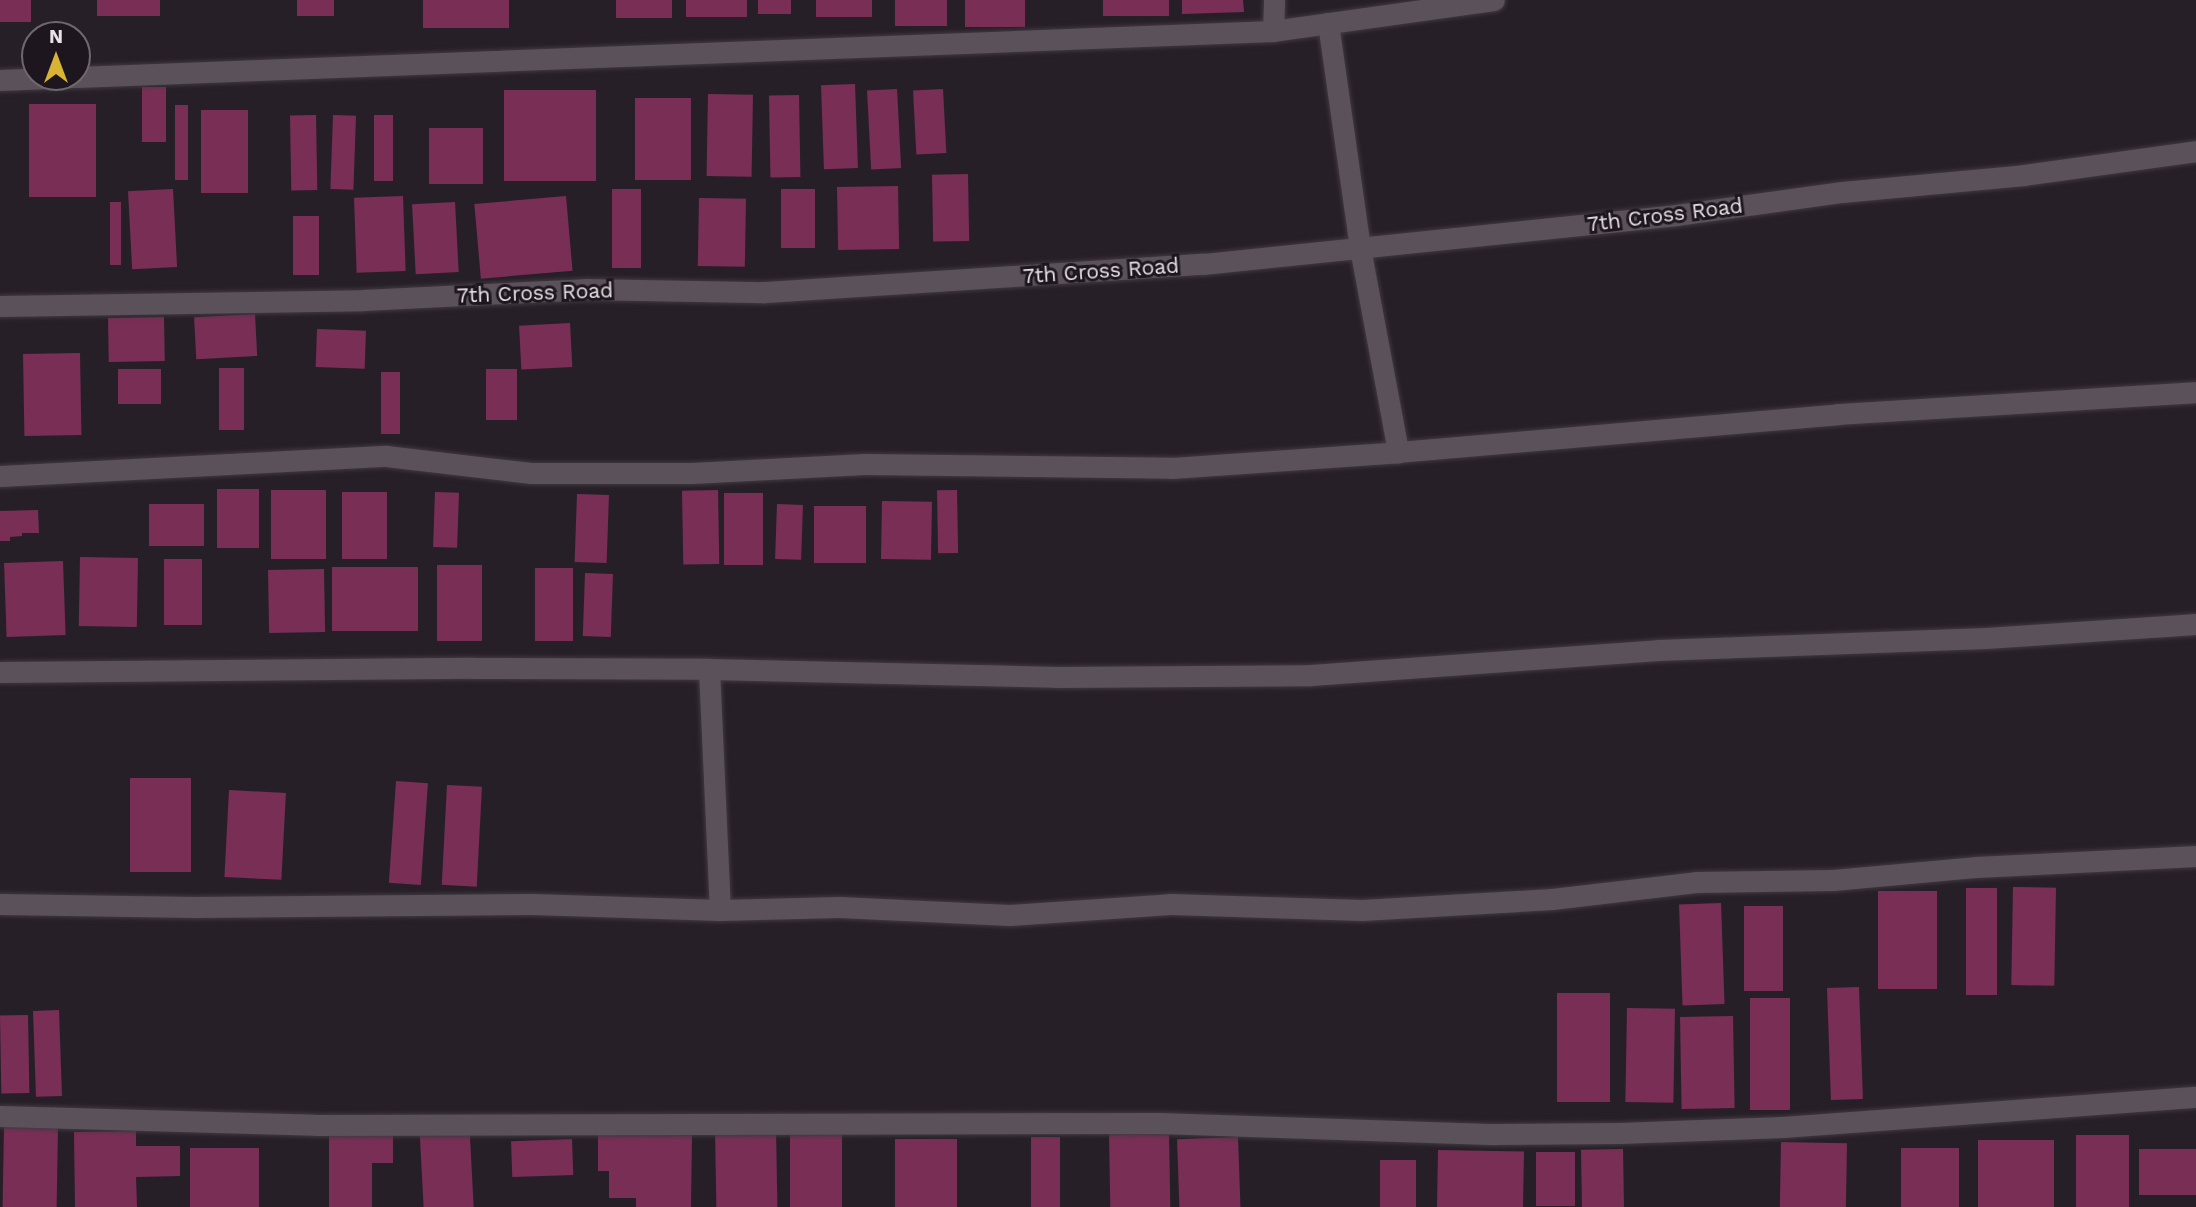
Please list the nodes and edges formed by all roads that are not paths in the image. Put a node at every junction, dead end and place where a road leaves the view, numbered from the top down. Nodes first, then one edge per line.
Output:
1 (1274, 0) edge
2 (1487, 1) edge
3 (1328, 23) junction
4 (1273, 31) junction
5 (91, 76) edge
6 (21, 79) edge
7 (0, 80) edge
8 (2196, 151) edge
9 (1360, 248) junction
10 (0, 306) edge
11 (2196, 393) edge
12 (1398, 452) junction
13 (0, 476) edge
14 (2196, 624) edge
15 (709, 669) junction
16 (0, 671) edge
17 (2196, 856) edge
18 (0, 904) edge
19 (720, 910) junction
20 (2196, 1097) edge
21 (0, 1116) edge

1 - 4 street
2 - 3 street
3 - 4 street
3 - 9 street
4 - 5 street
6 - 7 street
8 - 9 street, 7th Cross Road
9 - 10 street, 7th Cross Road
9 - 12 street
11 - 12 street
12 - 13 street
14 - 15 street
15 - 16 street
15 - 19 street
17 - 19 street
18 - 19 street
20 - 21 street

